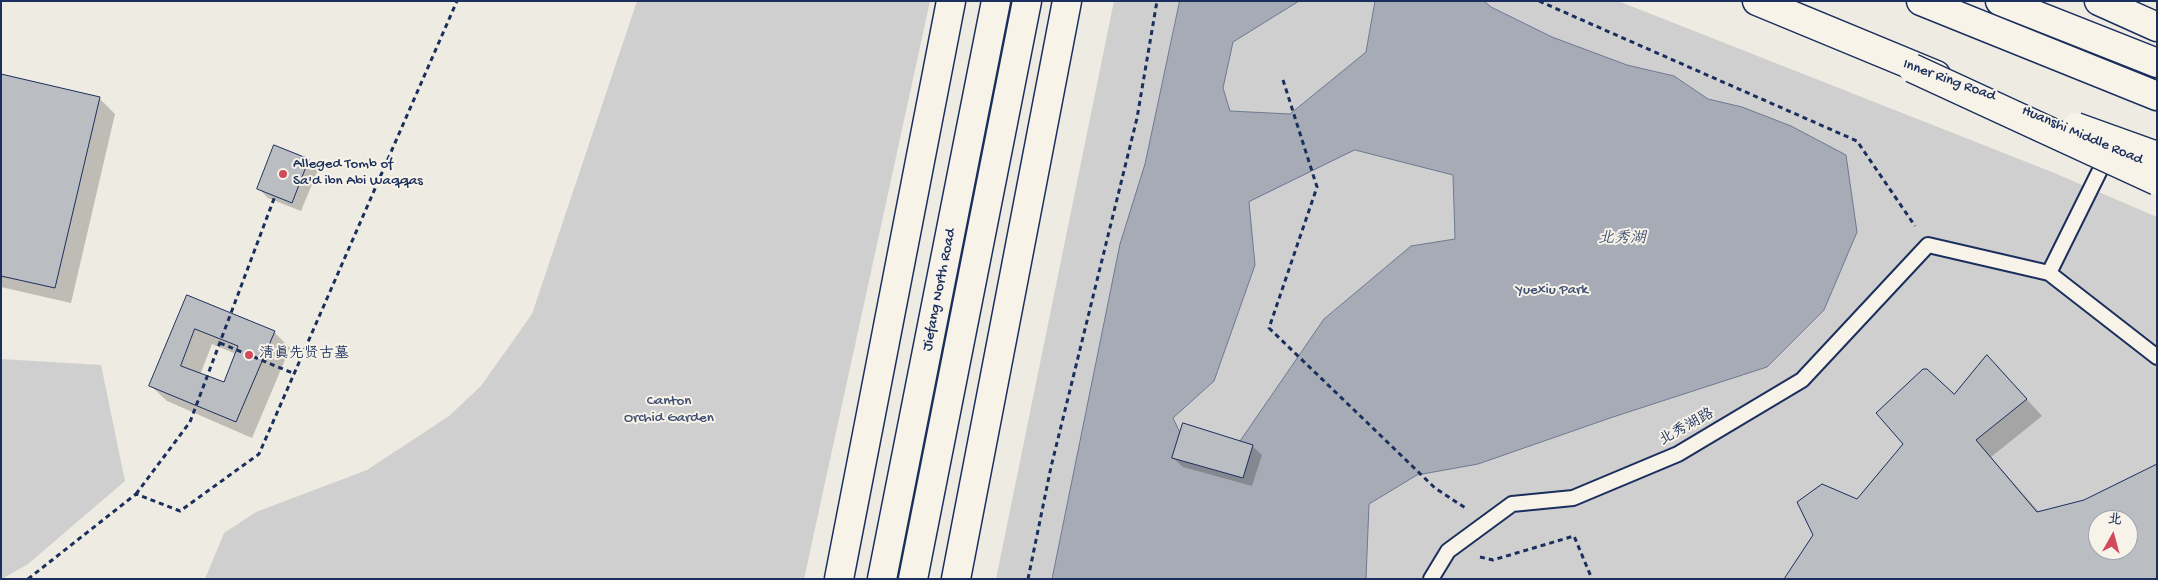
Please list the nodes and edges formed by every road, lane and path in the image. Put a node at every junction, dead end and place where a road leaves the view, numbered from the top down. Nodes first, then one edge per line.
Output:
1 (457, 1) edge
2 (951, 1) edge
3 (996, 1) edge
4 (1027, 1) edge
5 (1066, 1) edge
6 (1157, 1) edge
7 (1539, 1) edge
8 (1744, 1) edge
9 (1757, 1) edge
10 (1921, 1) edge
11 (2000, 1) edge
12 (2099, 1) edge
13 (2157, 27) edge
14 (2157, 64) edge
15 (1912, 68) junction
16 (1283, 80) dead end
17 (2157, 96) edge
18 (2104, 151) junction
19 (2157, 156) edge
20 (2157, 168) edge
21 (2157, 182) edge
22 (2157, 186) edge
23 (275, 196) dead end
24 (1928, 245) junction
25 (2049, 273) junction
26 (220, 343) junction
27 (2157, 357) edge
28 (295, 374) junction
29 (136, 494) junction
30 (1486, 522) junction
31 (1448, 551) junction
32 (28, 579) edge
33 (839, 579) edge
34 (882, 579) edge
35 (914, 579) edge
36 (956, 579) edge
37 (1028, 579) edge
38 (1431, 579) edge
39 (1592, 579) edge

1 - 28 path
2 - 33 main road
3 - 34 main road, Jiefang North Road
4 - 35 main road, Jiefang North Road
5 - 36 main road
6 - 37 path
7 - 24 path
8 - 15 main road, Inner Ring Road
9 - 18 main road, Huanshi Middle Road
10 - 17 main road
11 - 14 main road
12 - 13 main road
15 - 18 main road, bridge
15 - 19 main road, Inner Ring Road, bridge
16 - 30 path
18 - 20 main road, Huanshi Middle Road
18 - 21 main road, bridge
18 - 22 main road
18 - 25 lane
23 - 26 path
24 - 25 lane
24 - 30 lane, 北秀湖路
25 - 27 lane
26 - 28 path
26 - 29 path
28 - 29 path
29 - 32 path
30 - 31 lane, 北秀湖路
31 - 38 lane, 北秀湖路
31 - 39 path

